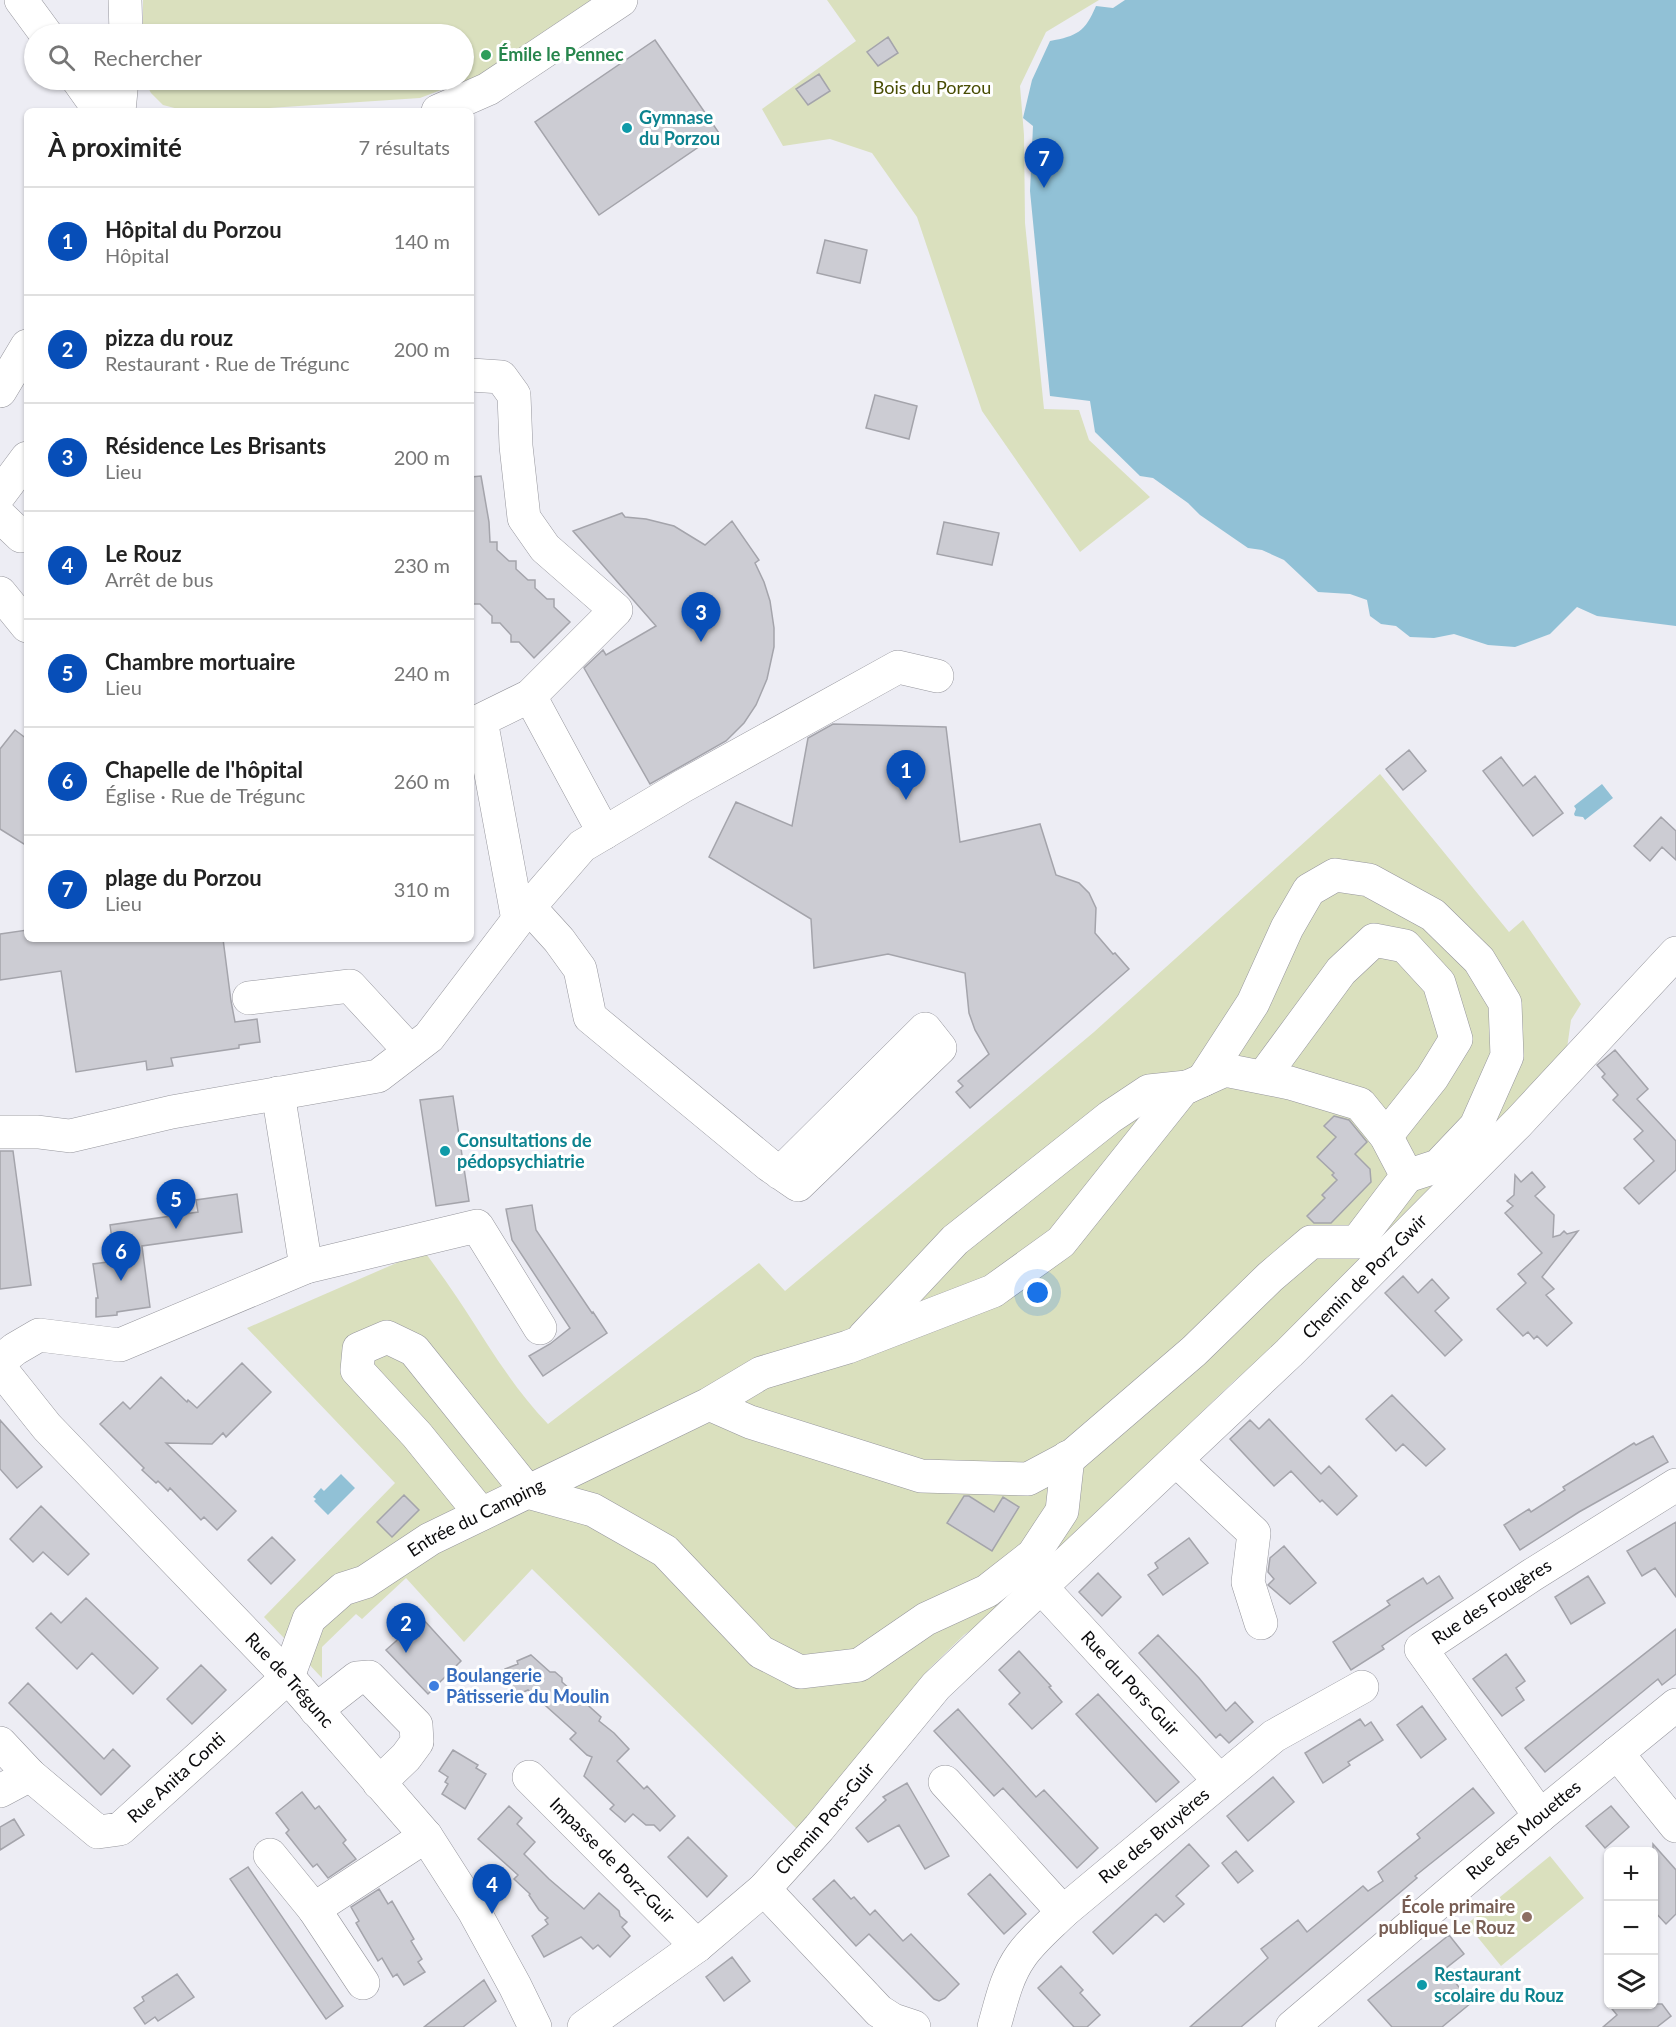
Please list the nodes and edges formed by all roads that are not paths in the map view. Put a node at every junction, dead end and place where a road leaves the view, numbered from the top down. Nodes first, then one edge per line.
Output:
1 (21, 0) edge
2 (125, 0) edge
3 (621, 0) edge
4 (39, 24) edge
5 (126, 24) edge
6 (85, 90) edge
7 (121, 90) edge
8 (98, 108) edge
9 (119, 108) edge
10 (445, 108) edge
11 (24, 351) edge
12 (474, 375) edge
13 (0, 391) edge
14 (24, 462) edge
15 (0, 494) edge
16 (0, 516) edge
17 (24, 534) edge
18 (937, 676) dead end
19 (530, 696) junction
20 (604, 833) junction
21 (524, 914) junction
22 (1676, 953) edge
23 (249, 998) dead end
24 (410, 1051) junction
25 (1263, 1077) junction
26 (1195, 1084) junction
27 (278, 1093) junction
28 (0, 1132) edge
29 (1386, 1136) junction
30 (1407, 1176) junction
31 (789, 1179) junction
32 (306, 1267) junction
33 (540, 1328) dead end
34 (859, 1342) junction
35 (0, 1361) edge
36 (0, 1368) edge
37 (709, 1404) junction
38 (1068, 1457) junction
39 (1176, 1460) junction
40 (1676, 1485) edge
41 (528, 1492) junction
42 (481, 1514) junction
43 (1042, 1588) junction
44 (1261, 1623) dead end
45 (288, 1677) junction
46 (1362, 1687) dead end
47 (1676, 1706) edge
48 (316, 1710) junction
49 (0, 1743) edge
50 (1617, 1753) junction
51 (30, 1775) junction
52 (529, 1777) dead end
53 (1219, 1780) junction
54 (945, 1782) dead end
55 (379, 1783) junction
56 (0, 1791) edge
57 (1540, 1816) junction
58 (1676, 1826) edge
59 (426, 1836) junction
60 (270, 1855) dead end
61 (764, 1889) junction
62 (314, 1909) junction
63 (1063, 1912) junction
64 (698, 1946) junction
65 (363, 1983) dead end
66 (535, 2027) edge
67 (584, 2027) edge
68 (914, 2027) edge
69 (994, 2027) edge
70 (1292, 2027) edge

1 - 4 street
2 - 5 street
3 - 10 street
6 - 8 street
7 - 9 street
11 - 13 street
12 - 19 street
14 - 15 street
16 - 17 street
18 - 20 street
19 - 20 street
19 - 21 street
20 - 21 street
21 - 24 street
21 - 31 street
22 - 39 street, Chemin de Porz Gwir
23 - 24 street
24 - 27 street
25 - 26 street
25 - 29 street
25 - 29 street
26 - 30 street, Entrée du Camping
26 - 34 street
26 - 34 street, Entrée du Camping
27 - 28 street
27 - 32 street
29 - 30 street
30 - 38 street
31 - 31 street
32 - 33 street
32 - 35 street
34 - 37 street, Entrée du Camping
36 - 45 street, Rue de Trégunc
37 - 38 street
37 - 41 street, Entrée du Camping
38 - 41 street
39 - 43 street, Chemin de Porz Gwir
39 - 44 street
40 - 57 street, Rue des Fougères
41 - 42 street, Entrée du Camping
41 - 42 street
42 - 45 street, Entrée du Camping
43 - 53 street, Rue du Pors-Guir
43 - 61 street, Chemin Pors-Guir
45 - 48 street, Rue de Trégunc
45 - 51 street, Rue Anita Conti
46 - 53 street, Rue des Bruyères
47 - 50 street, Rue des Mouettes
48 - 55 street, Rue de Trégunc
48 - 55 street
49 - 51 street, Rue Anita Conti
50 - 57 street, Rue des Mouettes
50 - 58 street
51 - 56 street
52 - 64 street, Impasse de Porz-Guir
53 - 63 street, Rue des Bruyères
54 - 63 street
55 - 59 street, Rue de Trégunc
57 - 70 street, Rue des Mouettes
59 - 62 street
59 - 66 street, Rue de Trégunc
60 - 62 street
61 - 64 street, Chemin Pors-Guir
61 - 68 street
62 - 65 street
63 - 69 street, Rue des Bruyères
64 - 67 street, Chemin Pors-Guir

